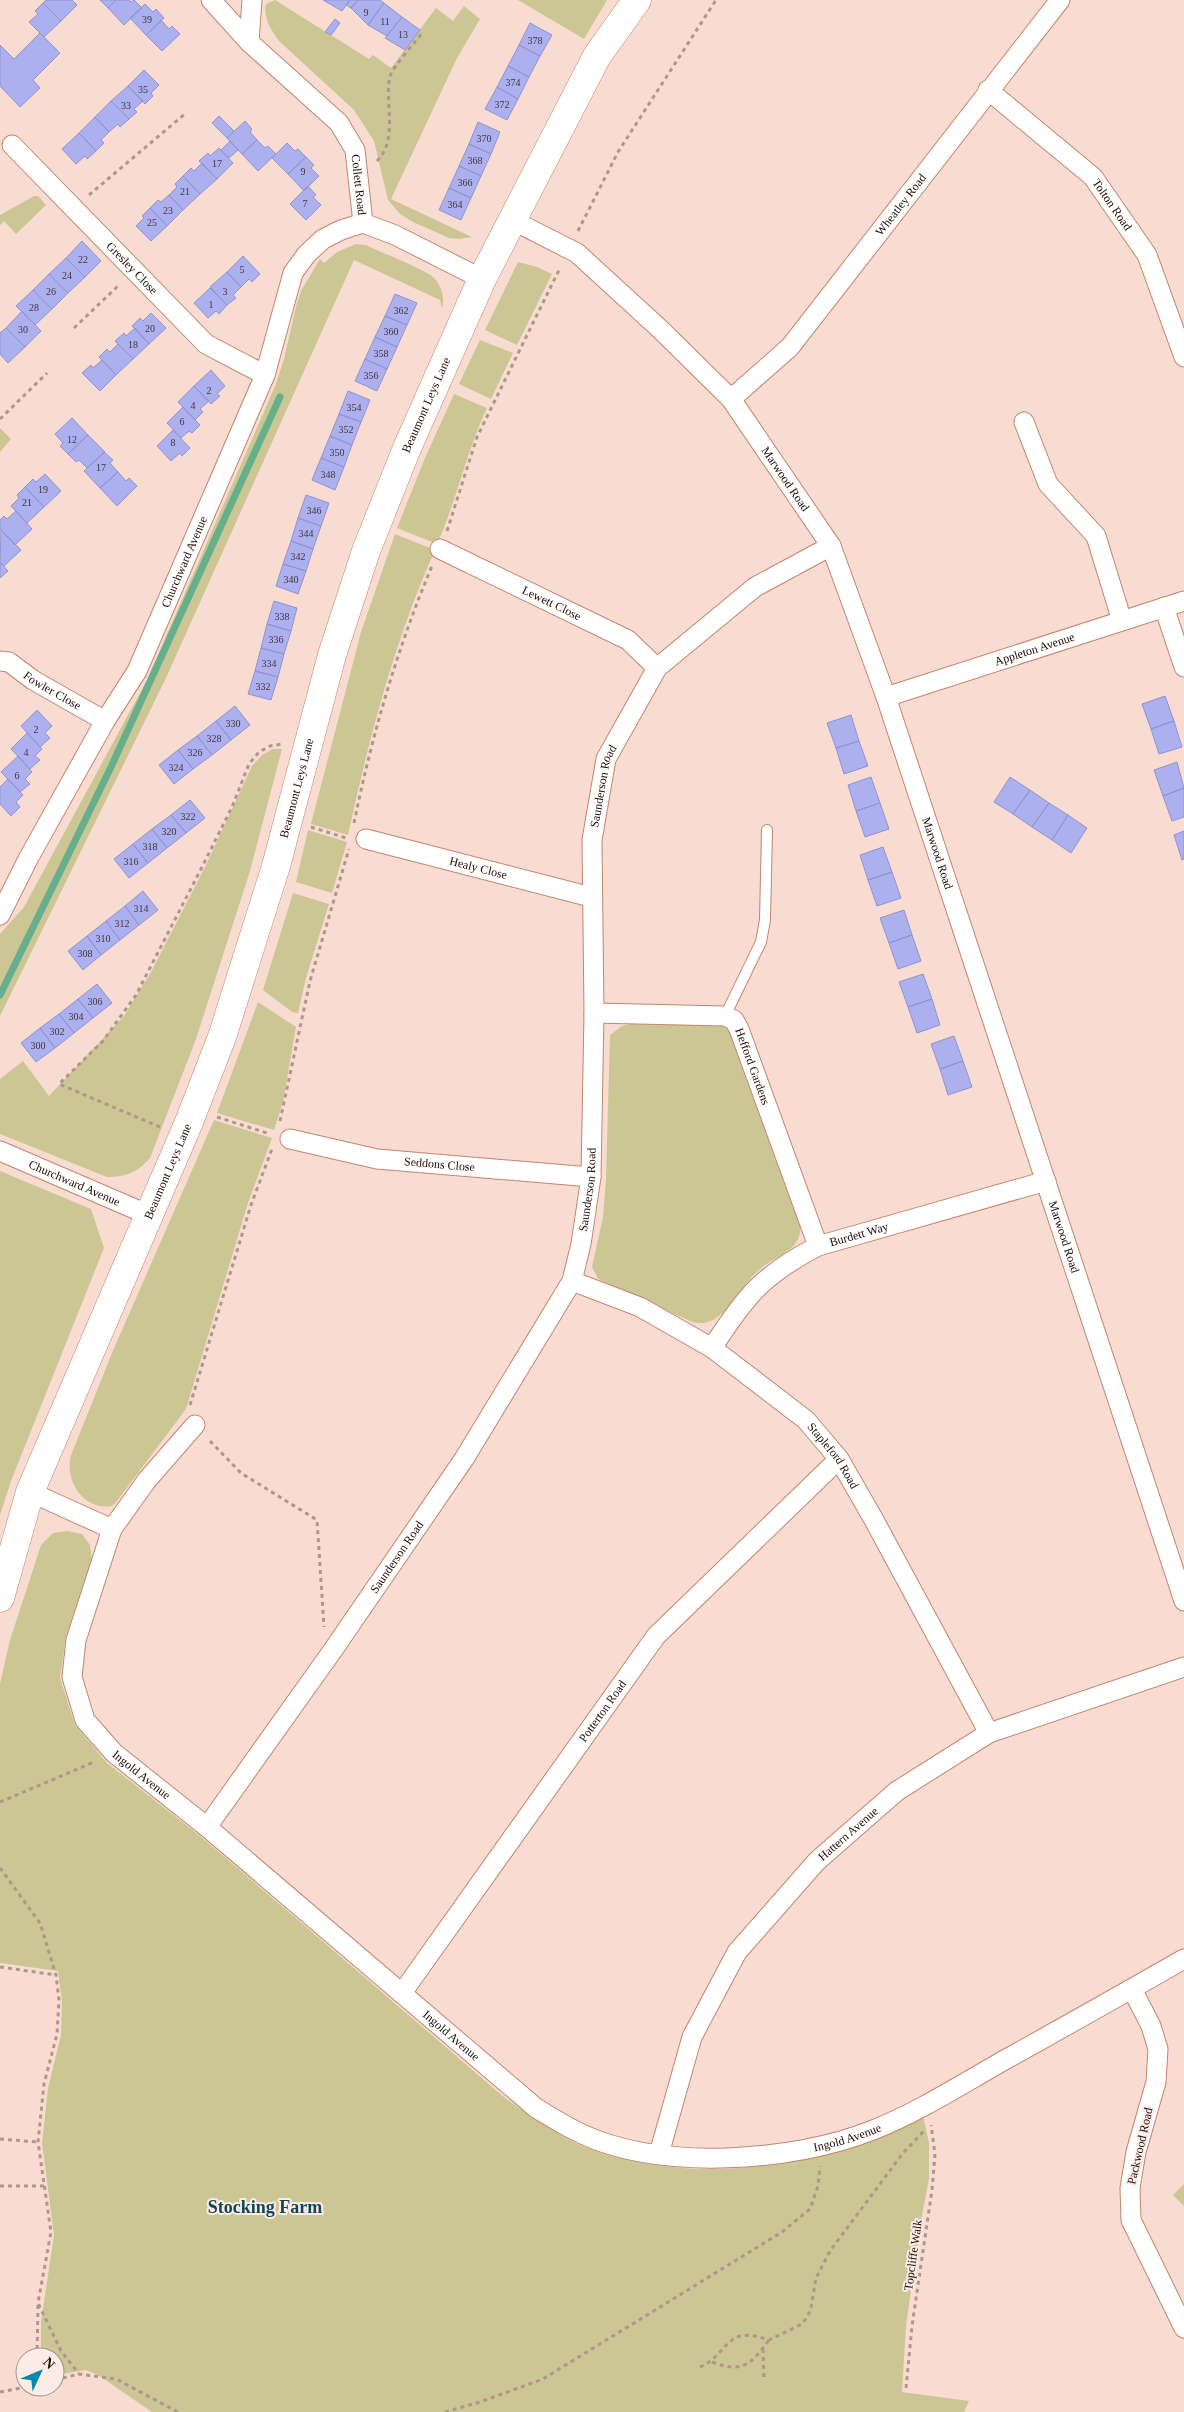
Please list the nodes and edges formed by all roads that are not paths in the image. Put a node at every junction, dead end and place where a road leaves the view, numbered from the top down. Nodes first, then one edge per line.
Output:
1 (211, 0) edge
2 (252, 0) edge
3 (636, 0) edge
4 (1060, 0) edge
5 (249, 42) junction
6 (988, 90) junction
7 (12, 145) dead end
8 (512, 220) junction
9 (362, 223) junction
10 (482, 279) junction
11 (1178, 319) edge
12 (1184, 357) edge
13 (265, 375) junction
14 (731, 399) junction
15 (1024, 422) dead end
16 (831, 546) junction
17 (440, 549) dead end
18 (1184, 601) edge
19 (1164, 607) junction
20 (1122, 621) junction
21 (0, 661) edge
22 (1184, 667) edge
23 (657, 668) junction
24 (886, 697) junction
25 (105, 721) junction
26 (767, 830) dead end
27 (366, 839) road end
28 (591, 897) junction
29 (0, 915) edge
30 (594, 1013) junction
31 (725, 1016) junction
32 (290, 1140) road end
33 (0, 1151) edge
34 (591, 1176) junction
35 (1046, 1181) junction
36 (149, 1215) junction
37 (818, 1246) junction
38 (572, 1281) junction
39 (712, 1348) junction
40 (195, 1425) dead end
41 (839, 1459) junction
42 (30, 1492) junction
43 (112, 1529) junction
44 (0, 1598) edge
45 (1184, 1600) edge
46 (1184, 1667) edge
47 (989, 1733) junction
48 (207, 1827) junction
49 (1184, 1959) edge
50 (1132, 1989) junction
51 (402, 1993) junction
52 (659, 2154) junction
53 (1184, 2328) edge

1 - 5 street, Collett Road
2 - 5 street
3 - 8 street, Beaumont Leys Lane
4 - 6 street, Wheatley Road
5 - 9 street, Collett Road
6 - 11 street, Tolton Road
6 - 14 street, Wheatley Road
7 - 13 street, Gresley Close
8 - 10 street, Beaumont Leys Lane
8 - 14 street, Marwood Road
9 - 10 street, Collett Road
9 - 13 street, Churchward Avenue
10 - 36 street, Beaumont Leys Lane
11 - 12 street, Tolton Road
13 - 25 street, Churchward Avenue
14 - 16 street, Marwood Road
15 - 20 street
16 - 23 street, Saunderson Road
16 - 24 street, Marwood Road
17 - 23 street, Lewett Close
18 - 19 street, Appleton Avenue
19 - 20 street, Appleton Avenue
19 - 22 street
20 - 24 street, Appleton Avenue
21 - 25 street, Fowler Close
23 - 28 street, Saunderson Road
24 - 35 street, Marwood Road
25 - 29 street, Churchward Avenue
26 - 31 lane
27 - 28 street, Healy Close
28 - 30 street, Saunderson Road
30 - 31 street, Hefford Gardens
30 - 34 street, Saunderson Road
31 - 37 street, Hefford Gardens
32 - 34 street, Seddons Close
33 - 36 street, Churchward Avenue
34 - 38 street, Saunderson Road
35 - 37 street, Burdett Way
35 - 45 street, Marwood Road
36 - 42 street, Beaumont Leys Lane
37 - 39 street, Burdett Way
38 - 39 street, Stapleford Road
38 - 48 street, Saunderson Road
39 - 41 street, Stapleford Road
40 - 43 street, Ingold Avenue
41 - 47 street, Stapleford Road
41 - 51 street, Potterton Road
42 - 43 street
42 - 44 street, Beaumont Leys Lane
43 - 48 street, Ingold Avenue
46 - 47 street, Hattern Avenue
47 - 52 street, Hattern Avenue
48 - 51 street, Ingold Avenue
49 - 50 street, Ingold Avenue
50 - 52 street, Ingold Avenue
50 - 53 street, Packwood Road
51 - 52 street, Ingold Avenue

